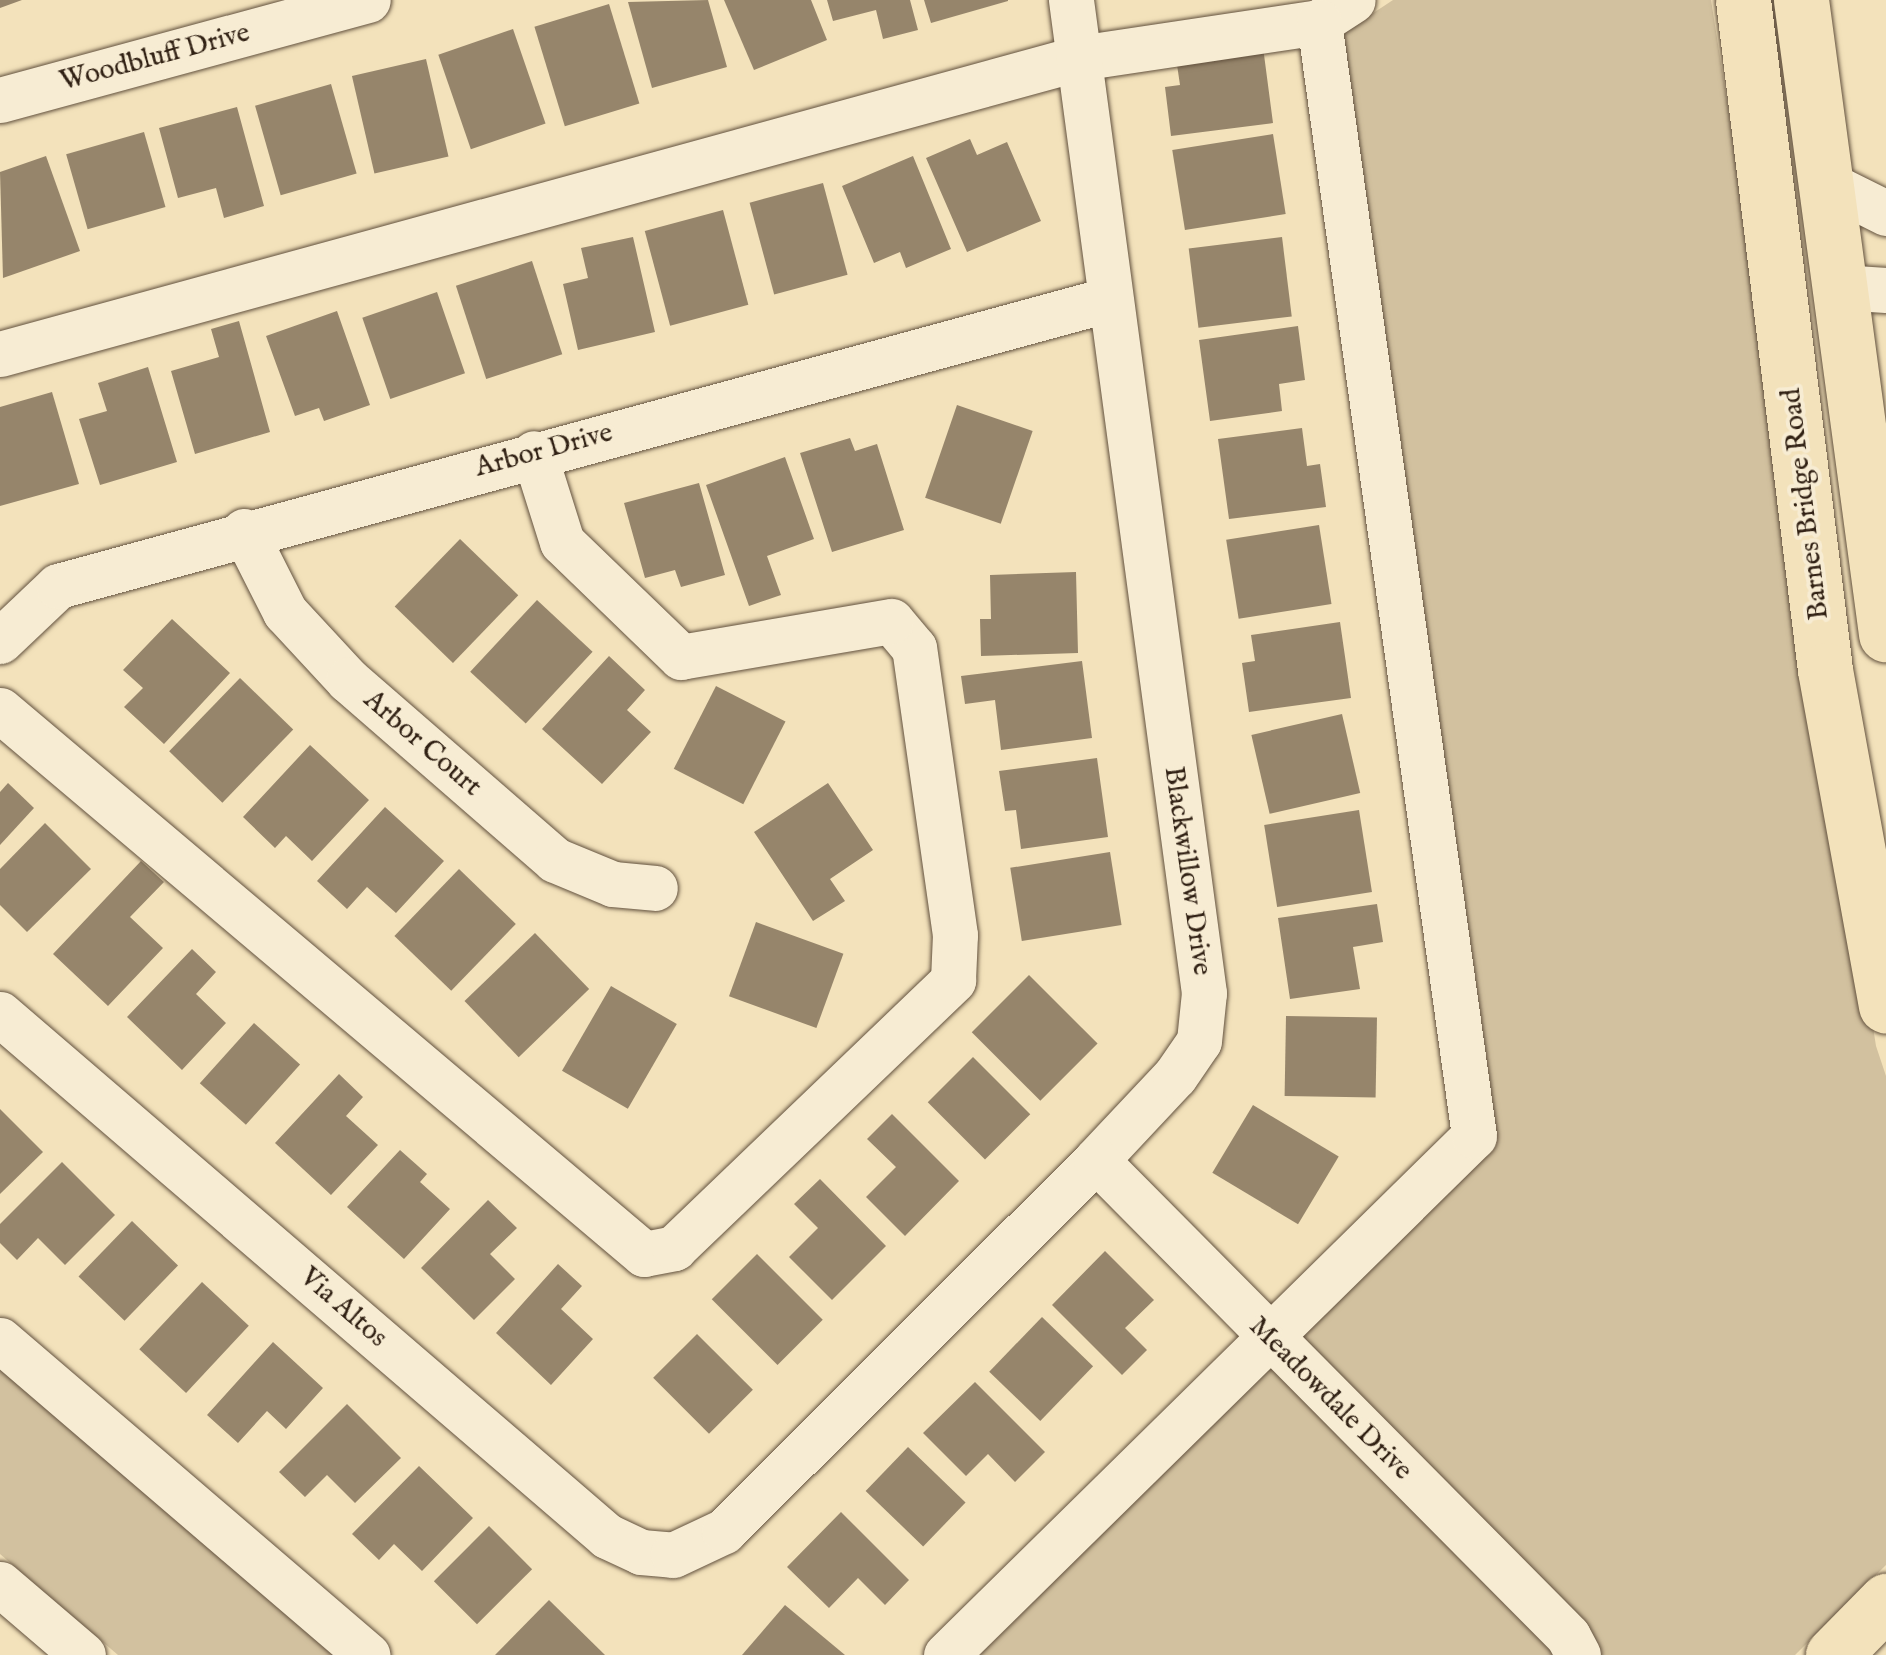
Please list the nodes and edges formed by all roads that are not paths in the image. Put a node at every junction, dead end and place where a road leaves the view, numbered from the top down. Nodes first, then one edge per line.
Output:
1 (368, 0) edge
2 (1071, 0) edge
3 (1743, 0) edge
4 (1802, 0) edge
5 (1336, 11) edge
6 (1078, 58) junction
7 (0, 100) edge
8 (1866, 196) edge
9 (1863, 288) edge
10 (1782, 294) junction
11 (1110, 299) junction
12 (0, 354) edge
13 (534, 453) junction
14 (1879, 522) edge
15 (244, 531) junction
16 (1886, 634) edge
17 (0, 641) edge
18 (0, 710) edge
19 (655, 888) dead end
20 (1886, 1006) edge
21 (0, 1014) edge
22 (1096, 1160) junction
23 (1266, 1337) junction
24 (0, 1340) edge
25 (704, 1546) joint
26 (0, 1584) edge
27 (1886, 1600) edge
28 (1573, 1645) edge
29 (83, 1655) edge
30 (368, 1655) edge
31 (946, 1655) edge
32 (1611, 1655) edge
33 (1833, 1655) edge

1 - 7 street, Woodbluff Drive
2 - 6 street, Blackwillow Drive
3 - 10 main road, Barnes Bridge Road
4 - 8 main road
5 - 6 street
5 - 23 street
6 - 11 street, Blackwillow Drive
6 - 12 street
8 - 9 main road
9 - 10 main road
9 - 14 main road
10 - 20 main road, Barnes Bridge Road
11 - 13 street, Arbor Drive
11 - 22 street, Blackwillow Drive
13 - 15 street, Arbor Drive
13 - 18 street
14 - 16 main road
15 - 17 street, Arbor Drive
15 - 19 street, Arbor Court
21 - 25 street, Via Altos
22 - 23 street, Meadowdale Drive
22 - 25 street, Blackwillow Drive
23 - 28 street, Meadowdale Drive
23 - 31 street
24 - 30 street
26 - 29 street
27 - 33 main road
28 - 32 street, Meadowdale Drive

